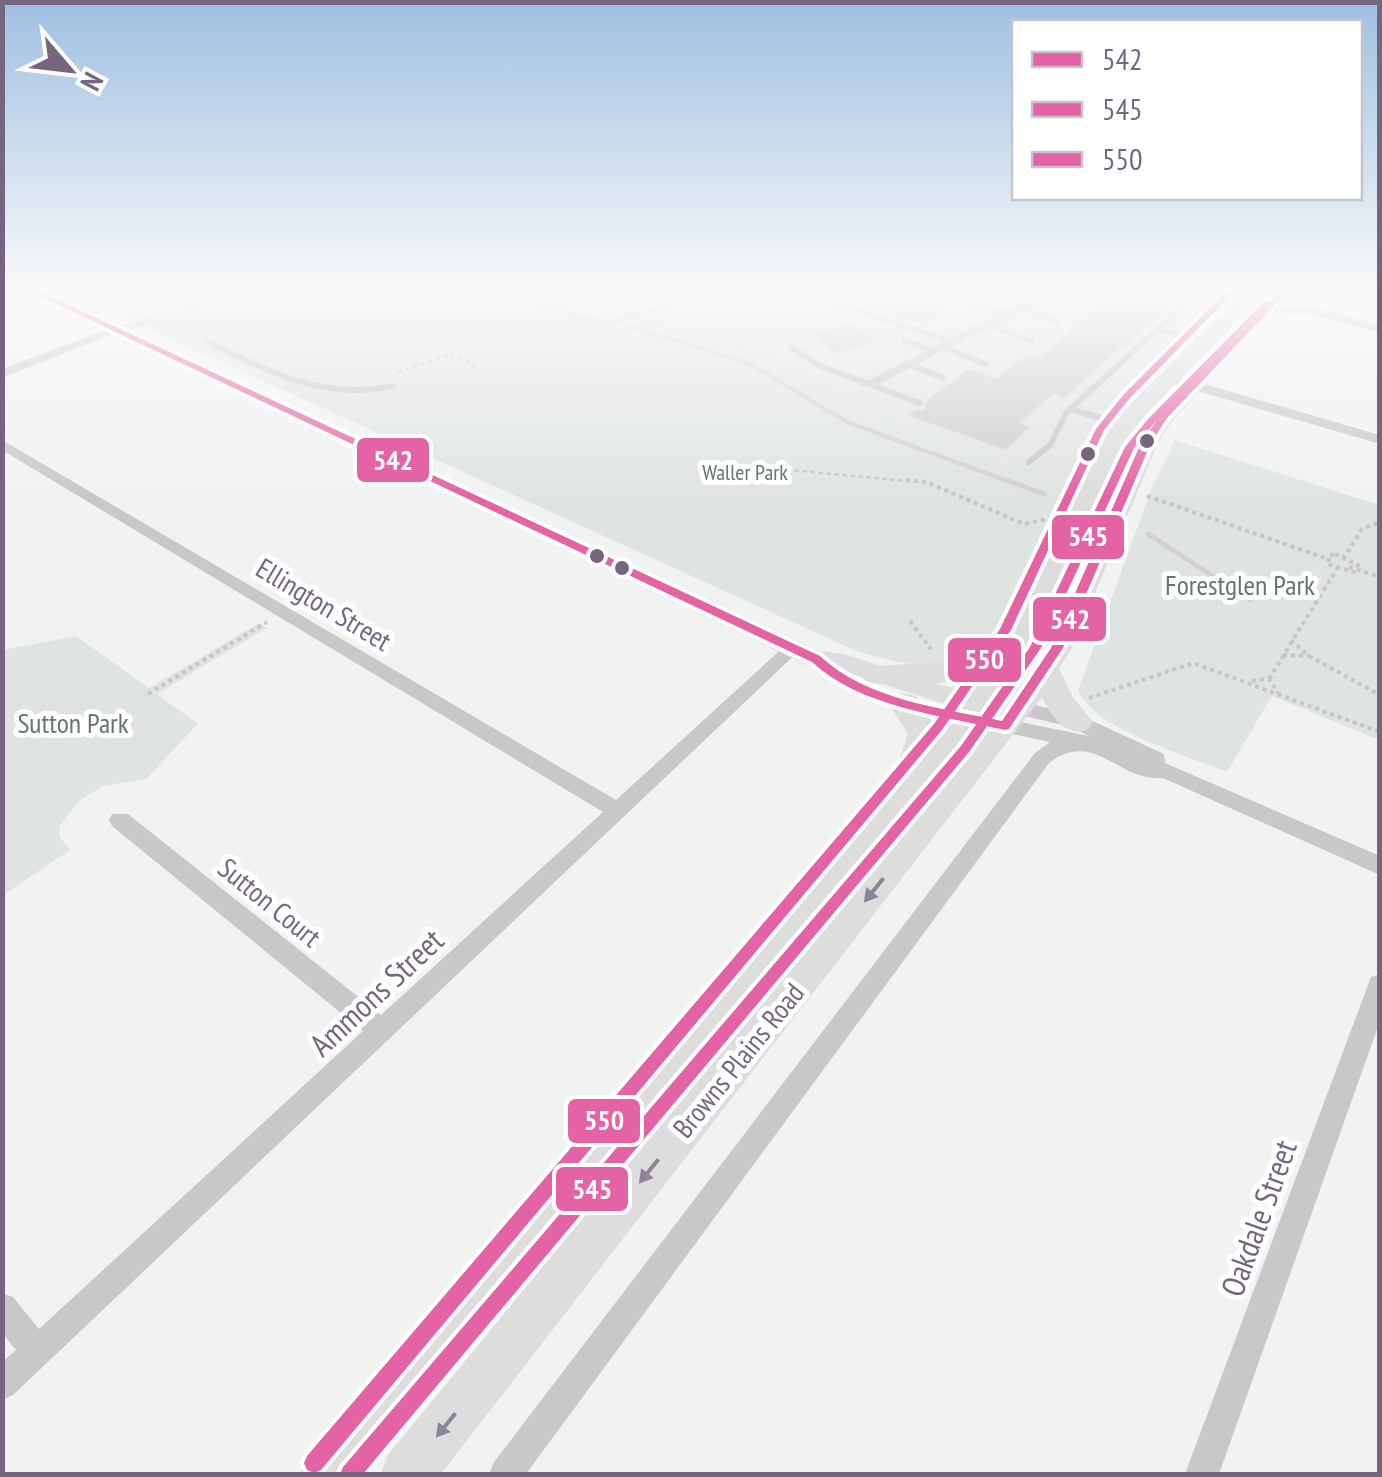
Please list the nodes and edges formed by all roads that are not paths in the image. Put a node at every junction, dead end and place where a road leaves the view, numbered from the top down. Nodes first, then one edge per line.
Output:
1 (39, 360) edge
2 (181, 360) edge
3 (251, 360) edge
4 (812, 360) edge
5 (917, 360) edge
6 (975, 360) edge
7 (1124, 360) edge
8 (1193, 360) edge
9 (1203, 360) edge
10 (908, 364) junction
11 (985, 364) dead end
12 (2, 374) edge
13 (942, 378) dead end
14 (1181, 382) junction
15 (866, 385) junction
16 (393, 386) dead end
17 (920, 404) dead end
18 (1070, 410) junction
19 (1125, 426) junction
20 (1380, 440) edge
21 (2, 444) edge
22 (1029, 462) dead end
23 (1020, 639) junction
24 (805, 654) junction
25 (1045, 670) junction
26 (876, 674) junction
27 (904, 704) junction
28 (992, 714) junction
29 (1080, 721) junction
30 (904, 794) junction
31 (618, 811) junction
32 (120, 820) dead end
33 (1380, 866) edge
34 (1380, 985) edge
35 (382, 1032) junction
36 (2, 1308) edge
37 (37, 1351) junction
38 (2, 1384) edge
39 (327, 1474) edge
40 (406, 1474) edge
41 (506, 1474) edge
42 (1202, 1474) edge

1 - 12 street
2 - 24 street
3 - 16 lane
4 - 15 lane
5 - 10 street
6 - 11 lane
7 - 18 lane
8 - 14 main road, Browns Plains Road
9 - 14 main road, Browns Plains Road
10 - 13 lane
10 - 15 street
14 - 19 main road, Browns Plains Road
14 - 20 street
14 - 25 main road, Browns Plains Road
15 - 17 lane
18 - 19 lane
18 - 22 lane
19 - 23 main road, Browns Plains Road
21 - 31 street, Ellington Street
23 - 26 main road
23 - 28 main road, Browns Plains Road
24 - 26 street
24 - 27 street
24 - 31 street, Ammons Street
25 - 28 main road, Browns Plains Road
25 - 29 main road
26 - 28 street
27 - 28 street
27 - 30 main road
28 - 29 street
28 - 30 main road, Browns Plains Road
28 -> 40 main road, Browns Plains Road
29 - 33 street
29 - 41 street
30 - 39 main road, Browns Plains Road
31 - 35 street, Ammons Street
32 - 35 street, Sutton Court
34 - 42 street, Oakdale Street
35 - 37 street, Ammons Street
36 - 37 street
37 - 38 street, Ammons Street

